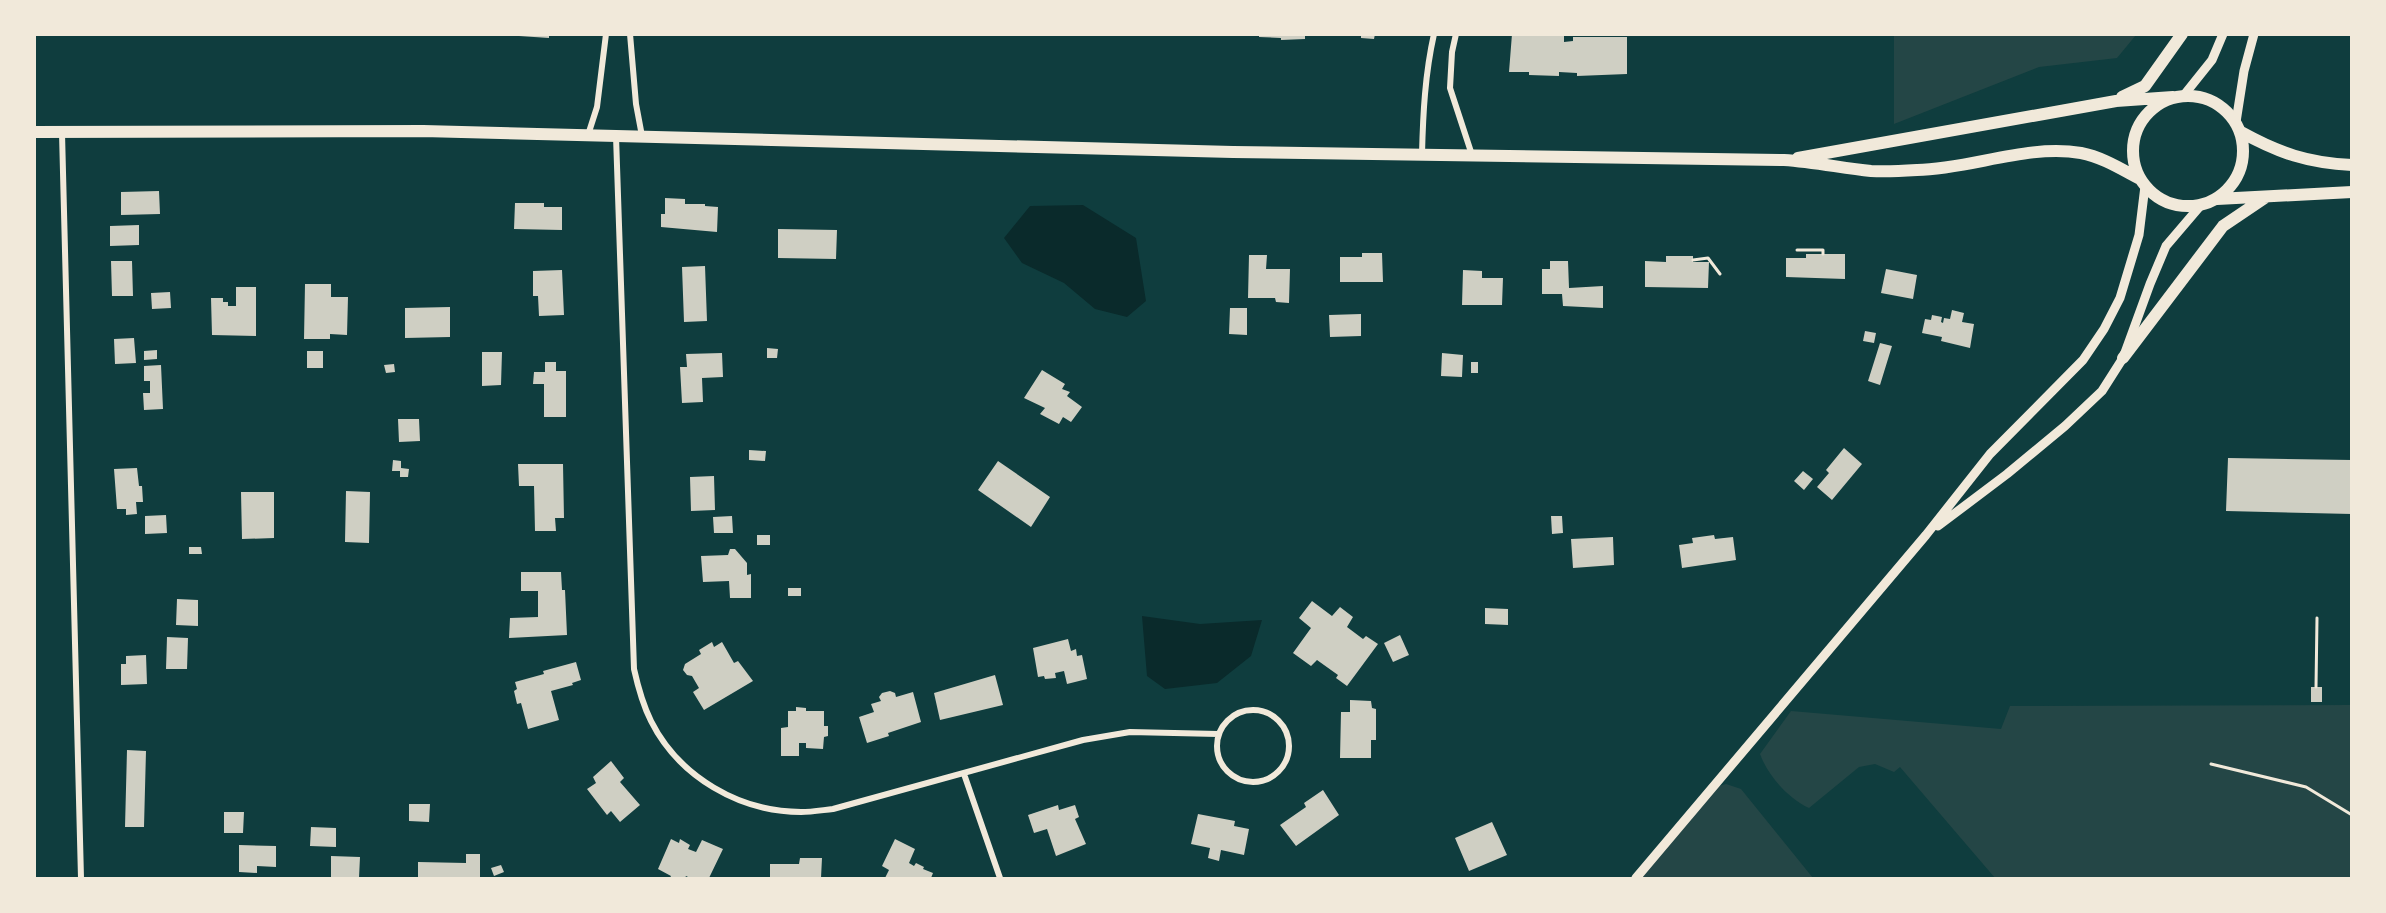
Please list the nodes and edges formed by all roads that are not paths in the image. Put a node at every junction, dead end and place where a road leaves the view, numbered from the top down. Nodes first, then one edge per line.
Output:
1 (606, 34) edge
2 (630, 34) edge
3 (1434, 34) edge
4 (1456, 34) edge
5 (2182, 34) edge
6 (2223, 34) edge
7 (2253, 34) edge
8 (2178, 96) junction
9 (2116, 101) junction
10 (2239, 127) junction
11 (34, 132) edge
12 (62, 133) junction
13 (588, 135) junction
14 (616, 136) junction
15 (642, 137) junction
16 (1422, 154) junction
17 (1472, 155) junction
18 (1784, 160) junction
19 (2352, 165) edge
20 (2142, 182) junction
21 (2352, 192) edge
22 (2266, 197) junction
23 (2217, 199) junction
24 (2200, 205) junction
25 (2123, 358) junction
26 (1926, 535) junction
27 (1218, 734) junction
28 (963, 774) junction
29 (81, 879) edge
30 (1000, 879) edge
31 (1636, 879) edge

1 - 13 street
2 - 15 street
3 - 16 street
4 - 17 street
5 - 9 main road
6 - 8 street
7 - 10 street
8 - 9 main road
8 - 10 main road
8 - 20 main road
9 - 18 main road
10 - 19 main road
10 - 23 main road
11 - 12 main road
12 - 13 main road
12 - 29 street
13 - 14 main road
14 - 15 main road
14 - 28 street
15 - 16 main road
16 - 17 main road
17 - 18 main road
18 - 20 main road
20 - 24 main road
20 - 26 street
21 - 22 main road
22 - 23 main road
22 - 25 main road
23 - 24 main road
24 - 25 street
25 - 26 street
26 - 31 street
27 - 27 street
27 - 28 street
28 - 30 street

